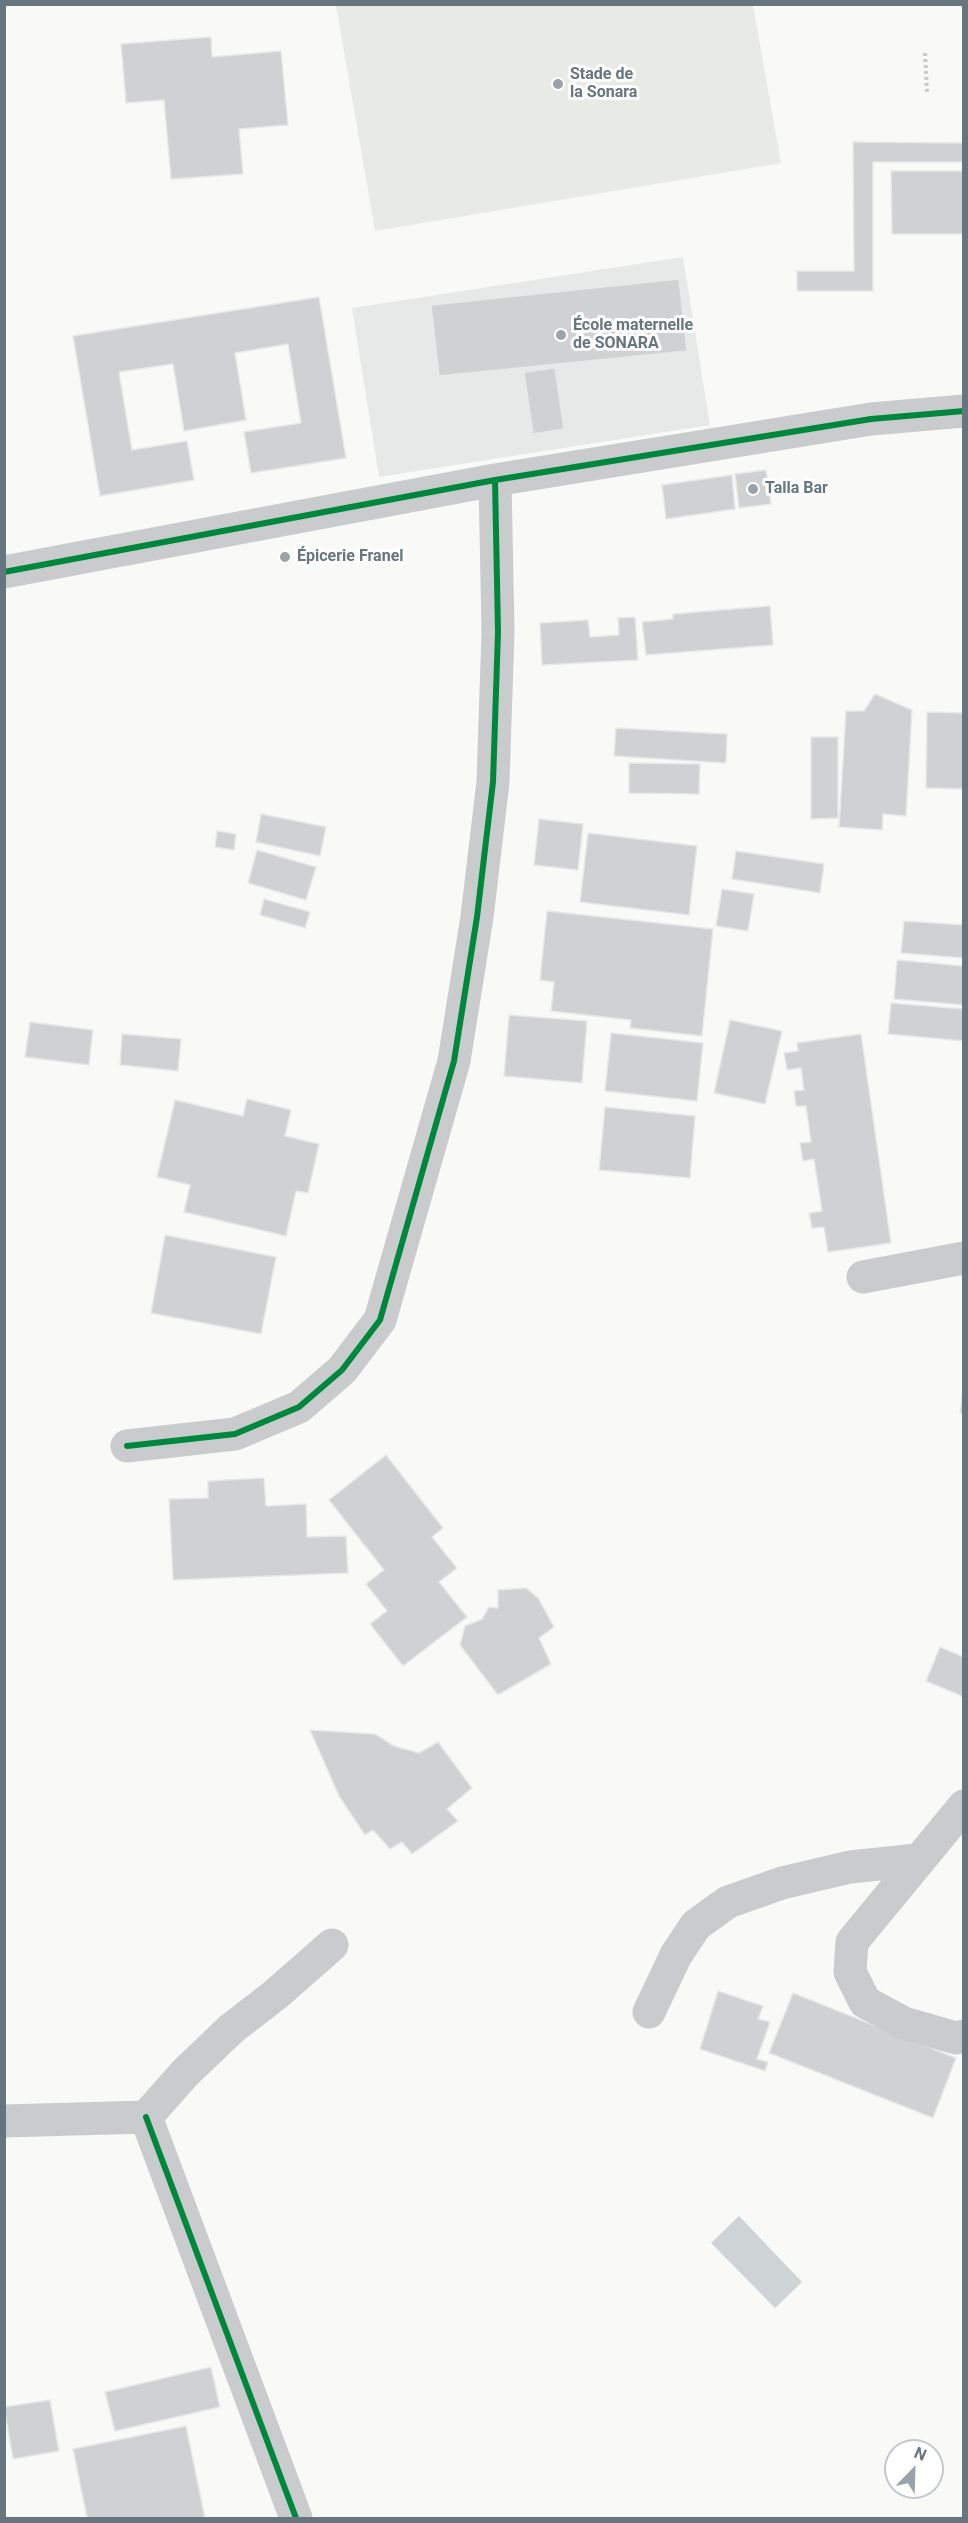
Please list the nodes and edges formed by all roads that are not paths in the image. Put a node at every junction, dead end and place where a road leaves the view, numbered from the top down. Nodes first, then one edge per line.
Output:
1 (963, 411) edge
2 (495, 480) junction
3 (4, 572) edge
4 (963, 1258) edge
5 (863, 1277) dead end
6 (127, 1446) dead end
7 (963, 1806) edge
8 (917, 1860) junction
9 (332, 1946) dead end
10 (649, 2012) dead end
11 (963, 2036) edge
12 (146, 2116) junction
13 (4, 2121) edge
14 (296, 2518) edge

1 - 2 street
2 - 3 street
2 - 6 street
4 - 5 street
7 - 8 street
8 - 10 street
8 - 11 street
9 - 12 street
12 - 13 street
12 - 14 street

